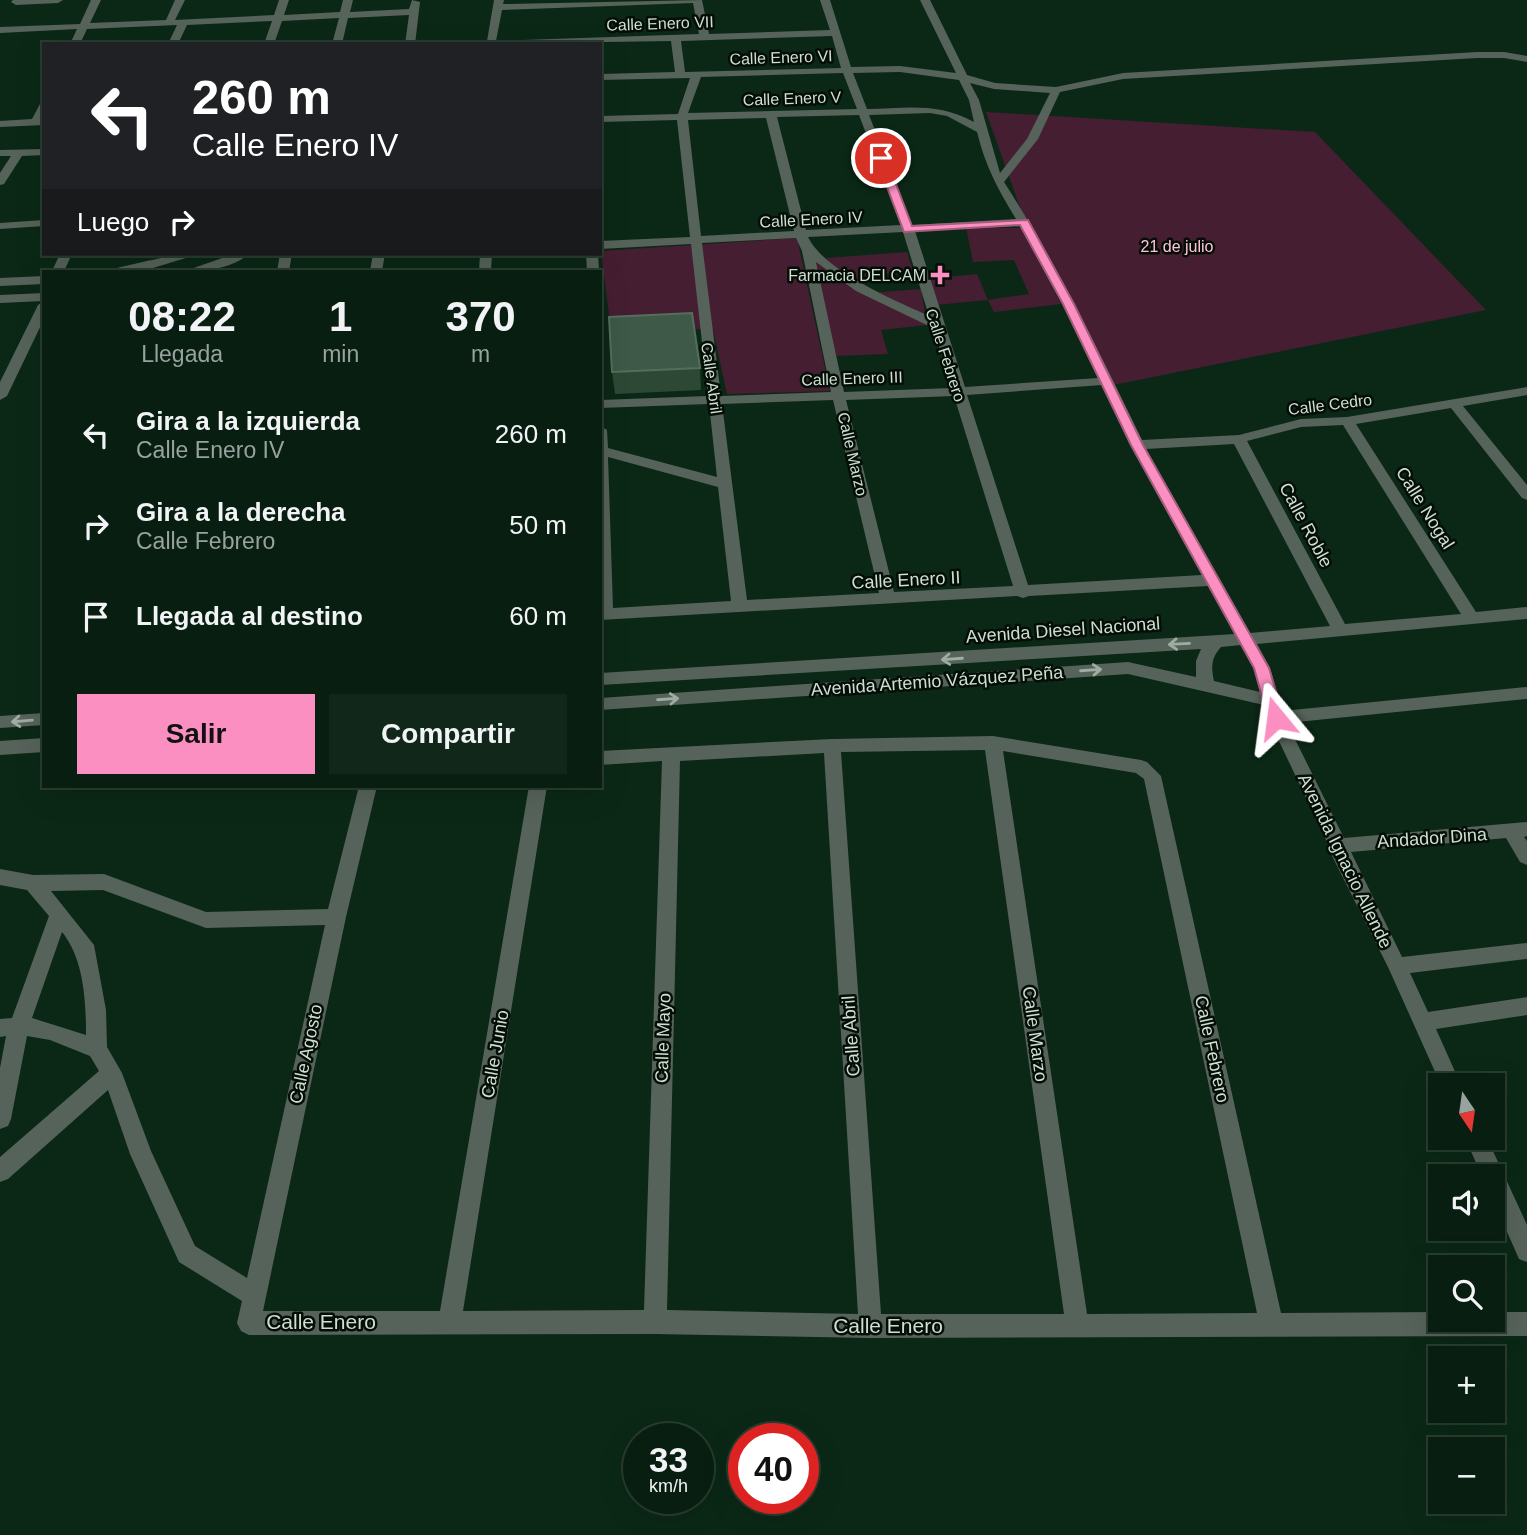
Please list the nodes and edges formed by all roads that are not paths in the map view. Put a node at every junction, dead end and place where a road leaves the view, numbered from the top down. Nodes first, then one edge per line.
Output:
1 (58, 0) edge
2 (96, 0) edge
3 (180, 0) edge
4 (284, 0) edge
5 (348, 0) edge
6 (416, 0) edge
7 (679, 0) edge
8 (695, 0) edge
9 (825, 0) edge
10 (925, 0) edge
11 (579, 2) edge
12 (499, 3) edge
13 (414, 12) junction
14 (8, 14) edge
15 (344, 15) junction
16 (278, 18) junction
17 (169, 23) junction
18 (183, 23) junction
19 (84, 26) junction
20 (834, 33) junction
21 (676, 38) junction
22 (705, 38) junction
23 (76, 42) edge
24 (174, 42) edge
25 (270, 42) edge
26 (337, 42) edge
27 (410, 42) edge
28 (489, 42) edge
29 (584, 42) edge
30 (1527, 59) edge
31 (847, 71) junction
32 (680, 76) junction
33 (696, 76) junction
34 (602, 77) edge
35 (962, 77) junction
36 (1056, 90) junction
37 (864, 110) junction
38 (771, 116) junction
39 (682, 117) junction
40 (602, 119) edge
41 (39, 122) edge
42 (0, 124) edge
43 (981, 130) junction
44 (42, 152) edge
45 (0, 153) edge
46 (18, 153) junction
47 (0, 182) edge
48 (998, 182) junction
49 (1024, 222) junction
50 (42, 223) edge
51 (0, 226) edge
52 (908, 229) junction
53 (801, 234) junction
54 (695, 241) junction
55 (602, 245) edge
56 (808, 251) junction
57 (186, 256) edge
58 (237, 256) edge
59 (124, 270) edge
60 (194, 270) edge
61 (42, 280) edge
62 (0, 282) edge
63 (42, 296) edge
64 (0, 299) edge
65 (42, 308) edge
66 (937, 325) junction
67 (6, 370) edge
68 (1105, 381) junction
69 (1527, 391) edge
70 (958, 392) junction
71 (0, 396) edge
72 (840, 396) junction
73 (715, 400) junction
74 (602, 404) edge
75 (1455, 404) junction
76 (1347, 421) junction
77 (1239, 439) junction
78 (1137, 445) junction
79 (602, 451) edge
80 (726, 484) junction
81 (1527, 495) edge
82 (1214, 580) junction
83 (1023, 593) junction
84 (888, 600) junction
85 (740, 607) junction
86 (602, 614) edge
87 (1527, 614) edge
88 (1471, 617) junction
89 (1340, 630) junction
90 (1247, 639) junction
91 (1216, 642) junction
92 (602, 679) edge
93 (1206, 684) junction
94 (1527, 693) edge
95 (602, 704) edge
96 (1273, 709) junction
97 (42, 719) edge
98 (0, 722) edge
99 (993, 743) junction
100 (42, 745) edge
101 (832, 746) junction
102 (0, 748) edge
103 (671, 754) junction
104 (602, 758) edge
105 (367, 788) edge
106 (538, 788) edge
107 (1519, 830) edge
108 (1336, 845) junction
109 (1527, 857) edge
110 (0, 877) edge
111 (33, 883) junction
112 (59, 914) junction
113 (335, 917) junction
114 (1527, 951) edge
115 (1397, 966) junction
116 (1527, 1006) edge
117 (1421, 1022) junction
118 (9, 1026) edge
119 (97, 1049) junction
120 (113, 1073) junction
121 (1445, 1073) edge
122 (0, 1119) edge
123 (1481, 1150) edge
124 (0, 1171) edge
125 (1527, 1251) edge
126 (254, 1295) junction
127 (450, 1321) junction
128 (249, 1322) joint
129 (655, 1322) junction
130 (1272, 1323) junction
131 (1527, 1324) edge
132 (1077, 1325) junction
133 (870, 1326) junction

1 - 14 street
2 - 19 street
3 - 17 street
4 - 16 street
5 - 15 street
6 - 13 street
7 - 8 street
7 - 11 street
8 - 22 street
9 - 20 street, Calle Febrero
10 - 35 street, Avenida Ignacio Allende
11 - 12 street
12 - 28 street
13 - 15 street
13 - 27 street
14 - 19 street
15 - 16 street
15 - 26 street
16 - 18 street
16 - 25 street
17 - 18 street
17 - 19 street
18 - 24 street
19 - 23 street
20 - 22 street, Calle Enero VII
20 - 31 street, Calle Febrero
21 - 22 street, Calle Enero VII
21 - 29 street, Calle Enero VII
21 - 32 street
30 - 36 street, Calle Enero VI
31 - 33 street, Calle Enero VI
31 - 35 street, Calle Enero VI
31 - 37 street, Calle Febrero
32 - 33 street, Calle Enero VI
32 - 34 street, Calle Enero VI
33 - 39 street
35 - 36 street, Calle Enero VI
35 - 43 street, Avenida Ignacio Allende
36 - 48 street
37 - 38 street, Calle Enero V
37 - 43 street, Calle Enero V
37 - 52 street, Calle Febrero
38 - 39 street, Calle Enero V
38 - 53 street, Calle Marzo
39 - 40 street, Calle Enero V
39 - 54 street, Calle Abril
41 - 42 street
43 - 48 street, Avenida Ignacio Allende
44 - 46 street
45 - 46 street
46 - 47 street
48 - 49 street, Avenida Ignacio Allende
49 - 52 street, Calle Enero IV
49 - 68 street, Avenida Ignacio Allende
50 - 51 street
52 - 53 street, Calle Enero IV
52 - 66 street, Calle Febrero
53 - 54 street, Calle Enero IV
53 - 56 street, Calle Marzo
54 - 55 street, Calle Enero IV
54 - 73 street, Calle Abril
56 - 66 street
56 - 72 street, Calle Marzo
57 - 59 street
58 - 60 street
61 - 62 street
63 - 64 street
65 - 67 street
66 - 70 street, Calle Febrero
67 - 71 street
68 - 70 street, Calle Enero III
68 - 78 street, Avenida Ignacio Allende
69 - 75 street, Calle Cedro
70 - 72 street, Calle Enero III
70 - 83 street, Calle Febrero
72 - 73 street, Calle Enero III
72 - 84 street, Calle Marzo
73 - 74 street, Calle Enero III
73 - 80 street, Calle Abril
75 - 76 street, Calle Cedro
75 - 81 street
76 - 77 street, Calle Cedro
76 - 88 street, Calle Nogal
77 - 78 street, Calle Cedro
77 - 89 street, Calle Roble
78 - 82 street, Avenida Ignacio Allende
79 - 80 street
80 - 85 street, Calle Abril
82 - 83 street, Calle Enero II
82 - 90 street, Avenida Ignacio Allende
83 - 84 street, Calle Enero II
84 - 85 street, Calle Enero II
85 - 86 street, Calle Enero II
87 - 88 street, Avenida Diesel Nacional
88 - 89 street, Avenida Diesel Nacional
89 - 90 street, Avenida Diesel Nacional
90 - 91 street, Avenida Diesel Nacional
90 - 96 street, Avenida Ignacio Allende
91 -> 92 street, Avenida Diesel Nacional
91 - 93 street
95 -> 93 street, Avenida Artemio Vázquez Peña
93 - 96 street, Avenida Artemio Vázquez Peña
94 - 96 street, Avenida Artemio Vázquez Peña
96 - 108 street, Avenida Ignacio Allende
97 -> 98 street
99 - 101 street
99 - 130 street, Calle Febrero
99 - 132 street, Calle Marzo
100 - 102 street
101 - 103 street
101 - 133 street, Calle Abril
103 - 104 street
103 - 129 street, Calle Mayo
105 - 113 street, Calle Agosto
106 - 127 street, Calle Junio
107 - 108 street, Andador Dina
107 - 109 street
108 - 115 street, Avenida Ignacio Allende
110 - 111 street
111 - 112 street
111 - 113 street
112 - 118 street
112 - 119 street
113 - 126 street, Calle Agosto
114 - 115 street
115 - 117 street, Avenida Ignacio Allende
116 - 117 street
117 - 121 street, Avenida Ignacio Allende
118 - 119 street
118 - 122 street
119 - 120 street
120 - 124 street
120 - 126 street
123 - 125 street
126 - 128 street, Calle Agosto
127 - 128 street, Calle Enero
127 - 129 street, Calle Enero
129 - 133 street, Calle Enero
130 - 131 street, Calle Enero
130 - 132 street, Calle Enero
132 - 133 street, Calle Enero

